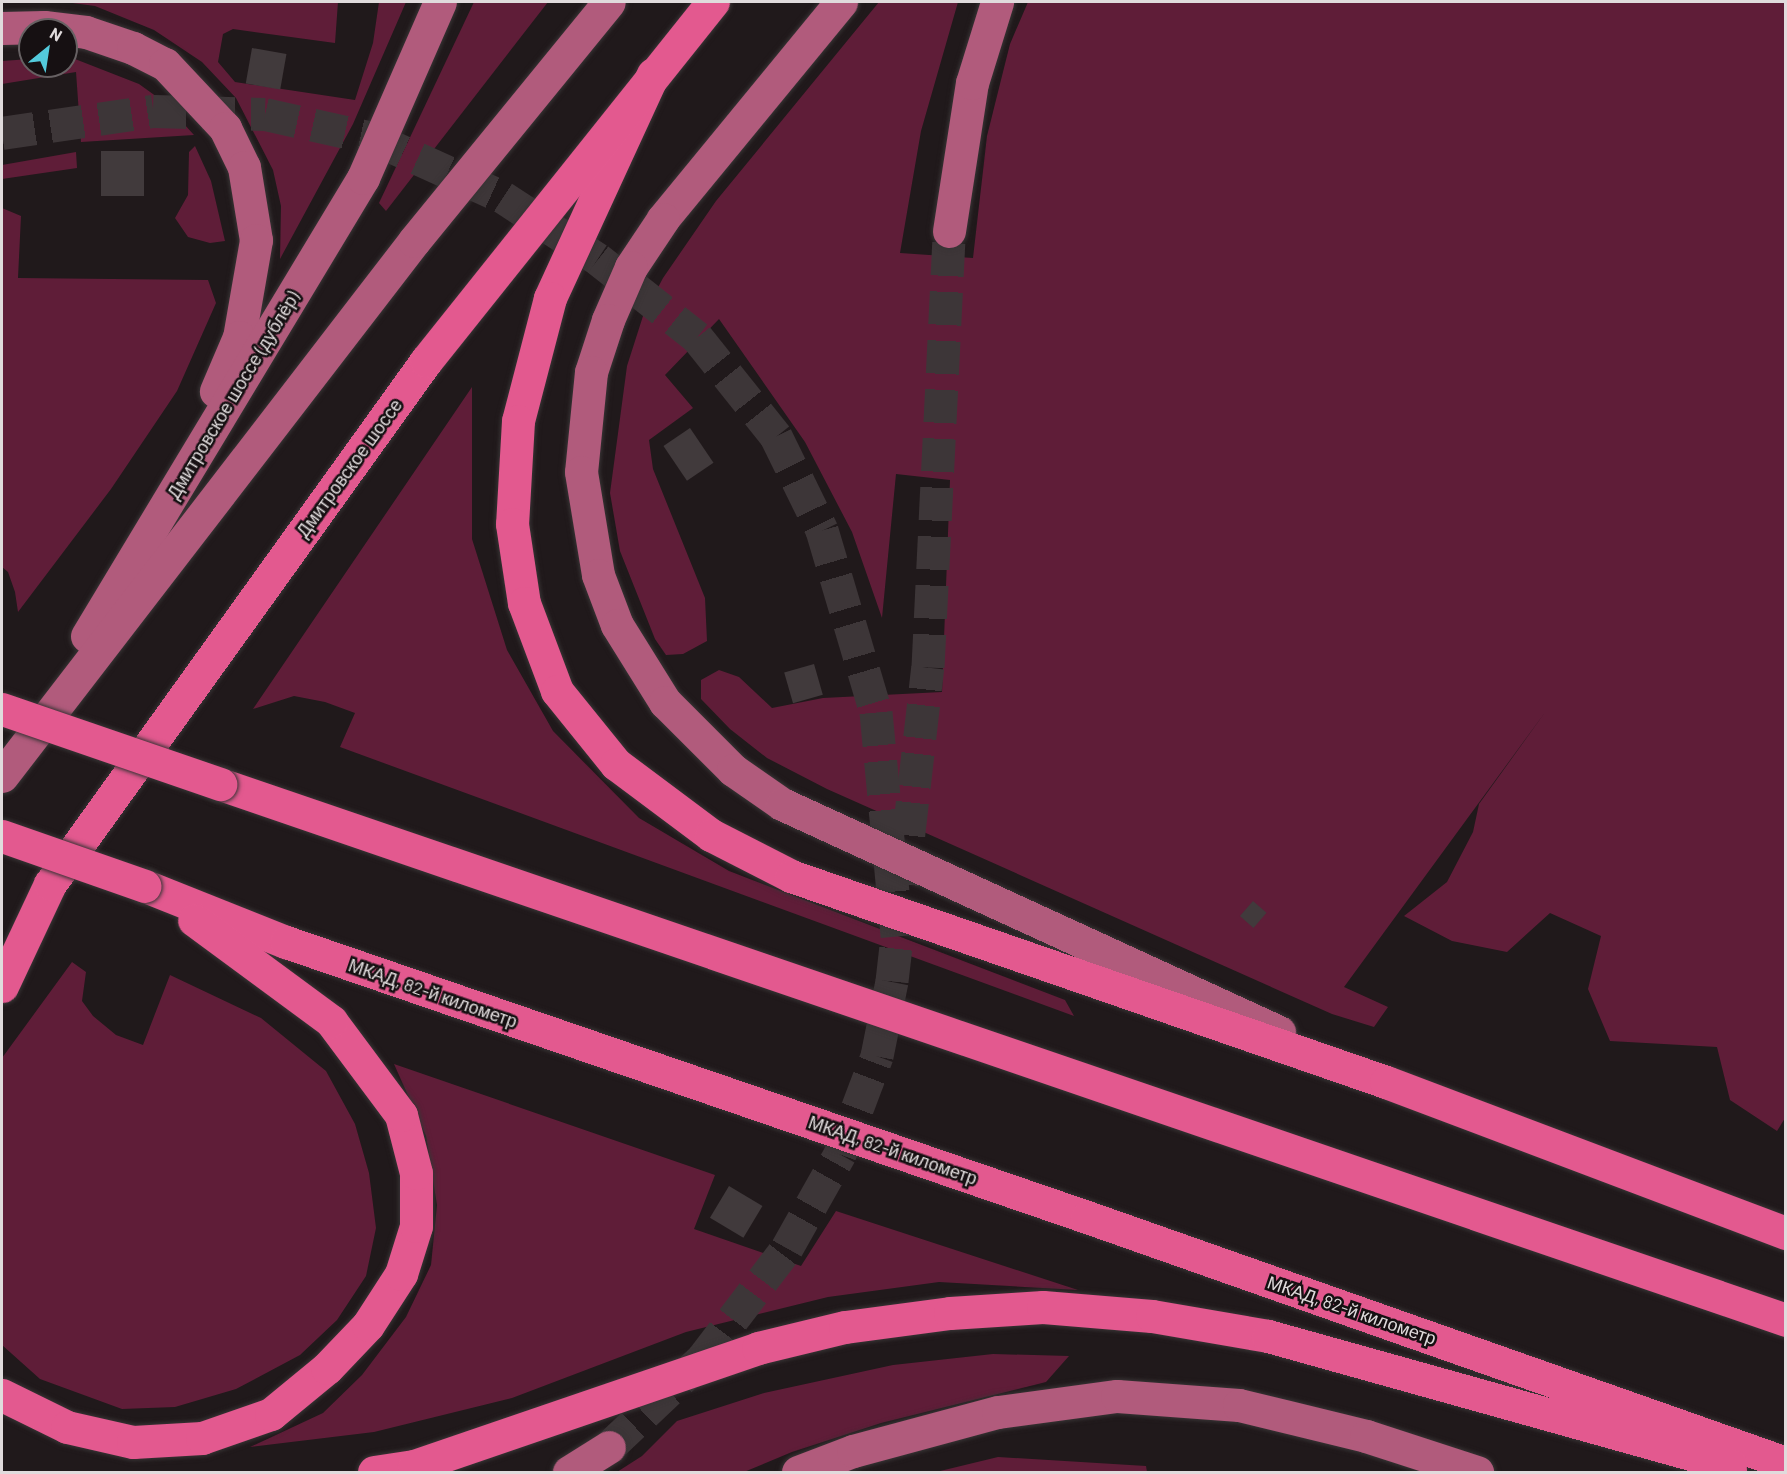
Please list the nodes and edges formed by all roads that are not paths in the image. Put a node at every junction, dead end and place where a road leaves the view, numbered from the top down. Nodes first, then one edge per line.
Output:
1 (440, 2) edge
2 (609, 2) edge
3 (714, 2) edge
4 (842, 2) edge
5 (997, 2) edge
6 (2, 28) edge
7 (653, 74) junction
8 (950, 231) tunnel mouth
9 (159, 518) junction
10 (2, 708) edge
11 (2, 776) edge
12 (2, 836) edge
13 (50, 884) junction
14 (145, 886) junction
15 (2, 947) edge
16 (2, 986) edge
17 (1386, 1082) junction
18 (1785, 1233) edge
19 (1785, 1320) edge
20 (2, 1395) edge
21 (609, 1448) tunnel mouth
22 (1785, 1463) edge
23 (374, 1473) edge
24 (569, 1473) edge
25 (798, 1473) edge
26 (1477, 1473) edge
27 (1759, 1473) edge

1 - 9 main road, Дмитровское шоссе (дублёр)
2 - 11 main road
3 - 7 highway, Дмитровское шоссе
4 - 17 main road
5 - 8 main road
6 - 9 main road
7 - 13 highway, Дмитровское шоссе
7 - 17 highway
9 - 11 main road, Дмитровское шоссе (дублёр)
10 - 19 highway, bridge
12 - 14 highway, МКАД, 82-й километр, bridge
13 - 15 main road, Дмитровское шоссе
13 - 16 highway
14 - 20 highway
14 - 22 highway, МКАД, 82-й километр
17 - 18 highway
21 - 24 main road
23 - 27 highway
25 - 26 main road

